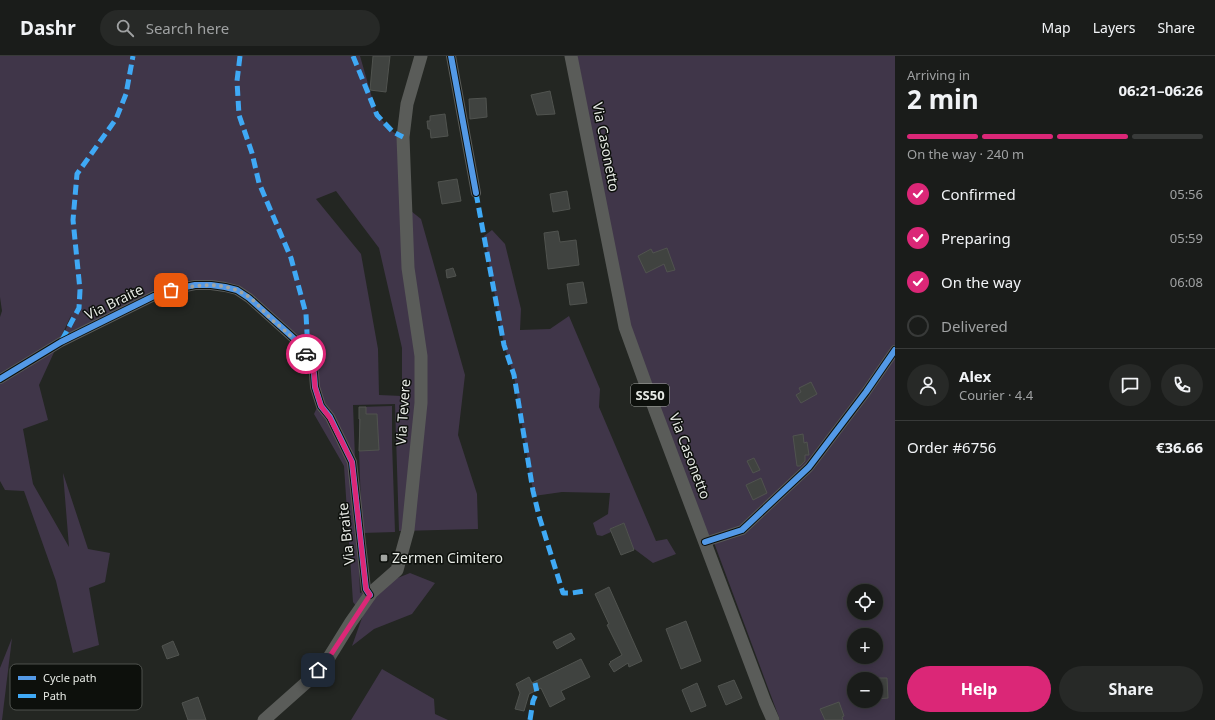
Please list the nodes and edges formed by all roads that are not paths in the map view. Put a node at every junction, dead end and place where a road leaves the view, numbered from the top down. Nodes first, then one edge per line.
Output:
1 (422, 56) edge
2 (451, 56) edge
3 (571, 56) edge
4 (476, 193) dead end
5 (895, 350) edge
6 (0, 379) edge
7 (705, 542) junction
8 (370, 595) junction
9 (264, 720) edge
10 (773, 720) edge

1 - 8 main road, Via Tevere
2 - 4 street
3 - 7 main road, Via Casonetto / SS50
5 - 7 street
6 - 8 street, Via Braite
7 - 10 main road, Via Casonetto / SS50
8 - 9 main road, Via Tevere

